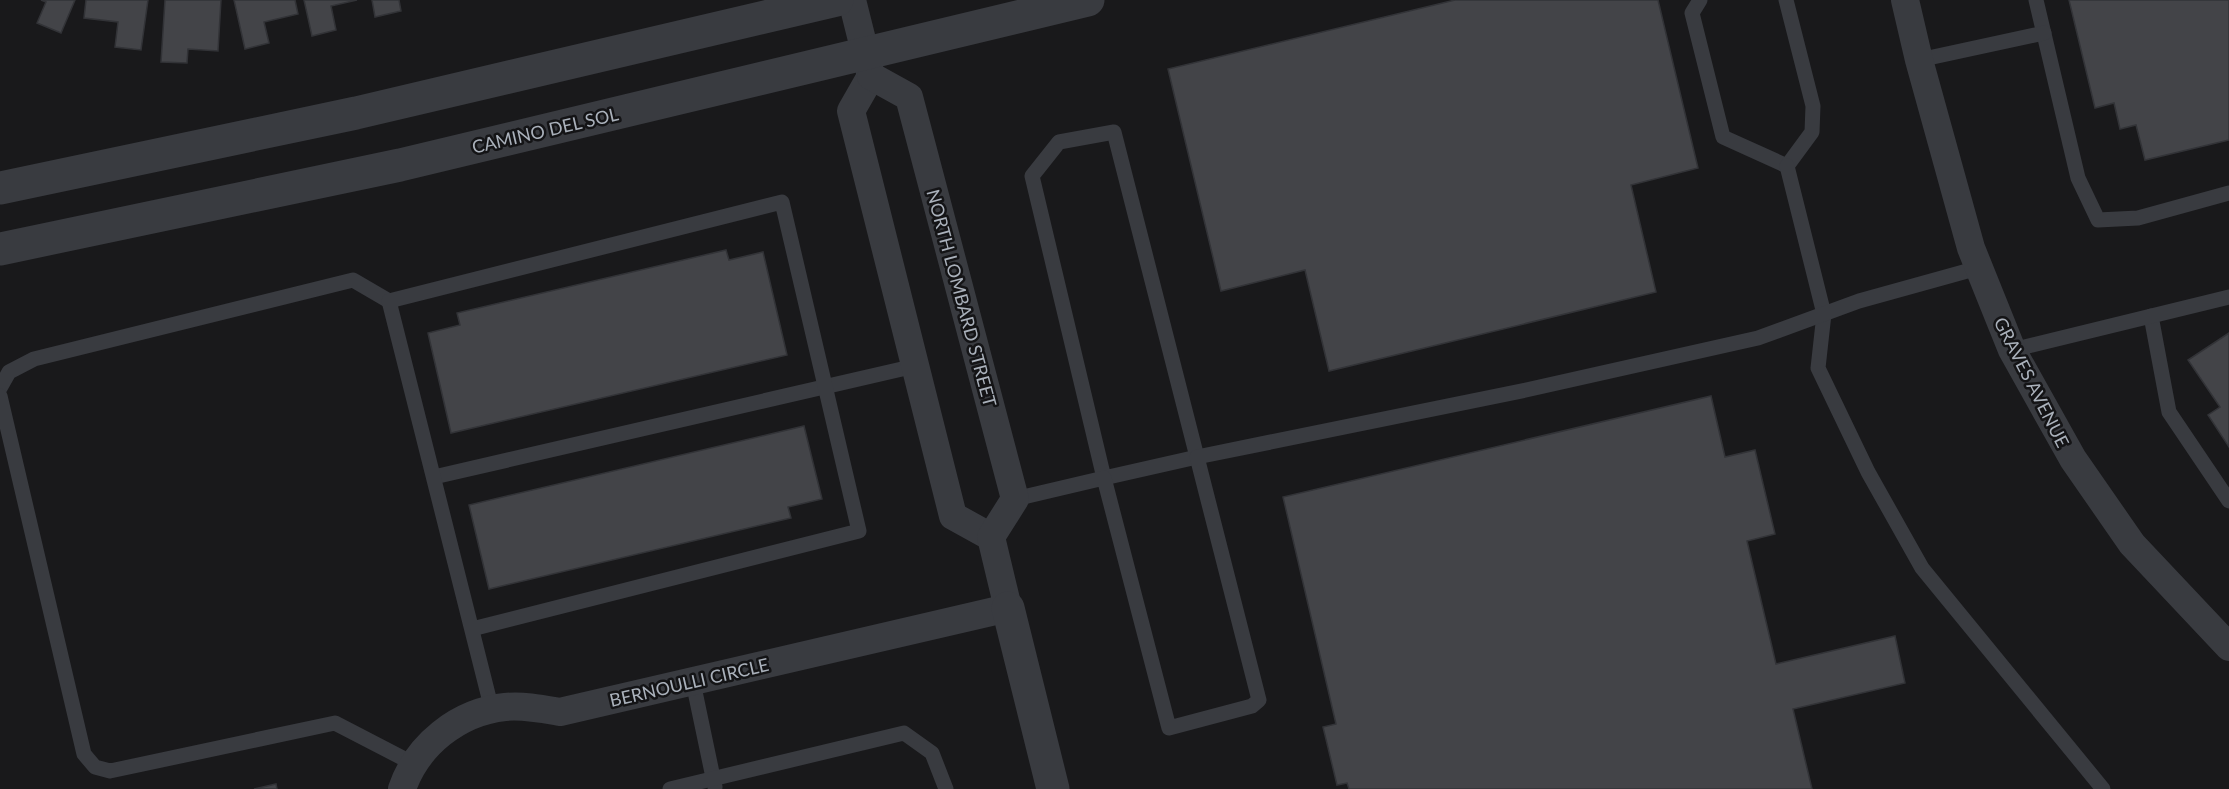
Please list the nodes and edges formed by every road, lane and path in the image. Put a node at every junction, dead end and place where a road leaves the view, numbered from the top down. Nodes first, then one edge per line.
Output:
1 (837, 0) edge
2 (852, 0) edge
3 (1088, 0) edge
4 (1700, 0) edge
5 (1786, 0) edge
6 (1905, 0) edge
7 (2036, 0) edge
8 (2044, 33) junction
9 (1919, 60) junction
10 (868, 65) junction
11 (1787, 166) junction
12 (0, 188) edge
13 (2229, 193) edge
14 (0, 249) edge
15 (1978, 268) junction
16 (2229, 297) edge
17 (389, 301) junction
18 (1824, 314) junction
19 (2151, 316) junction
20 (2012, 350) junction
21 (915, 366) junction
22 (826, 387) junction
23 (0, 388) edge
24 (0, 396) edge
25 (1197, 457) junction
26 (434, 477) junction
27 (1104, 478) junction
28 (1015, 499) junction
29 (2229, 501) edge
30 (991, 537) junction
31 (1008, 608) junction
32 (472, 629) junction
33 (2229, 647) edge
34 (693, 682) junction
35 (492, 710) junction
36 (414, 764) junction
37 (715, 784) edge
38 (402, 789) edge
39 (670, 789) edge
40 (946, 789) edge
41 (1053, 789) edge
42 (2103, 789) edge

1 - 12 street
2 - 10 street
3 - 10 street, CAMINO DEL SOL
4 - 11 lane
5 - 11 lane
6 - 9 street, GRAVES AVENUE
7 - 8 lane
8 - 9 lane
8 - 13 lane
9 - 15 street, GRAVES AVENUE
10 - 14 street, CAMINO DEL SOL
10 - 21 street
10 - 28 street, NORTH LOMBARD STREET
11 - 18 lane
15 - 18 lane
15 - 20 street, GRAVES AVENUE
16 - 19 lane
17 - 22 lane
17 - 23 lane
17 - 26 lane
18 - 25 lane
18 - 42 lane
19 - 20 lane
19 - 29 lane
20 - 33 street, GRAVES AVENUE
21 - 22 lane
21 - 30 street
22 - 26 lane
22 - 32 lane
24 - 36 lane
25 - 27 lane
25 - 27 lane
25 - 27 lane
26 - 32 lane
27 - 28 lane
28 - 30 street
30 - 31 street
31 - 34 street, BERNOULLI CIRCLE
31 - 41 street
32 - 35 lane
34 - 35 street, BERNOULLI CIRCLE
34 - 37 lane
35 - 36 street, BERNOULLI CIRCLE
36 - 38 street, BERNOULLI CIRCLE
37 - 39 lane
37 - 40 lane

